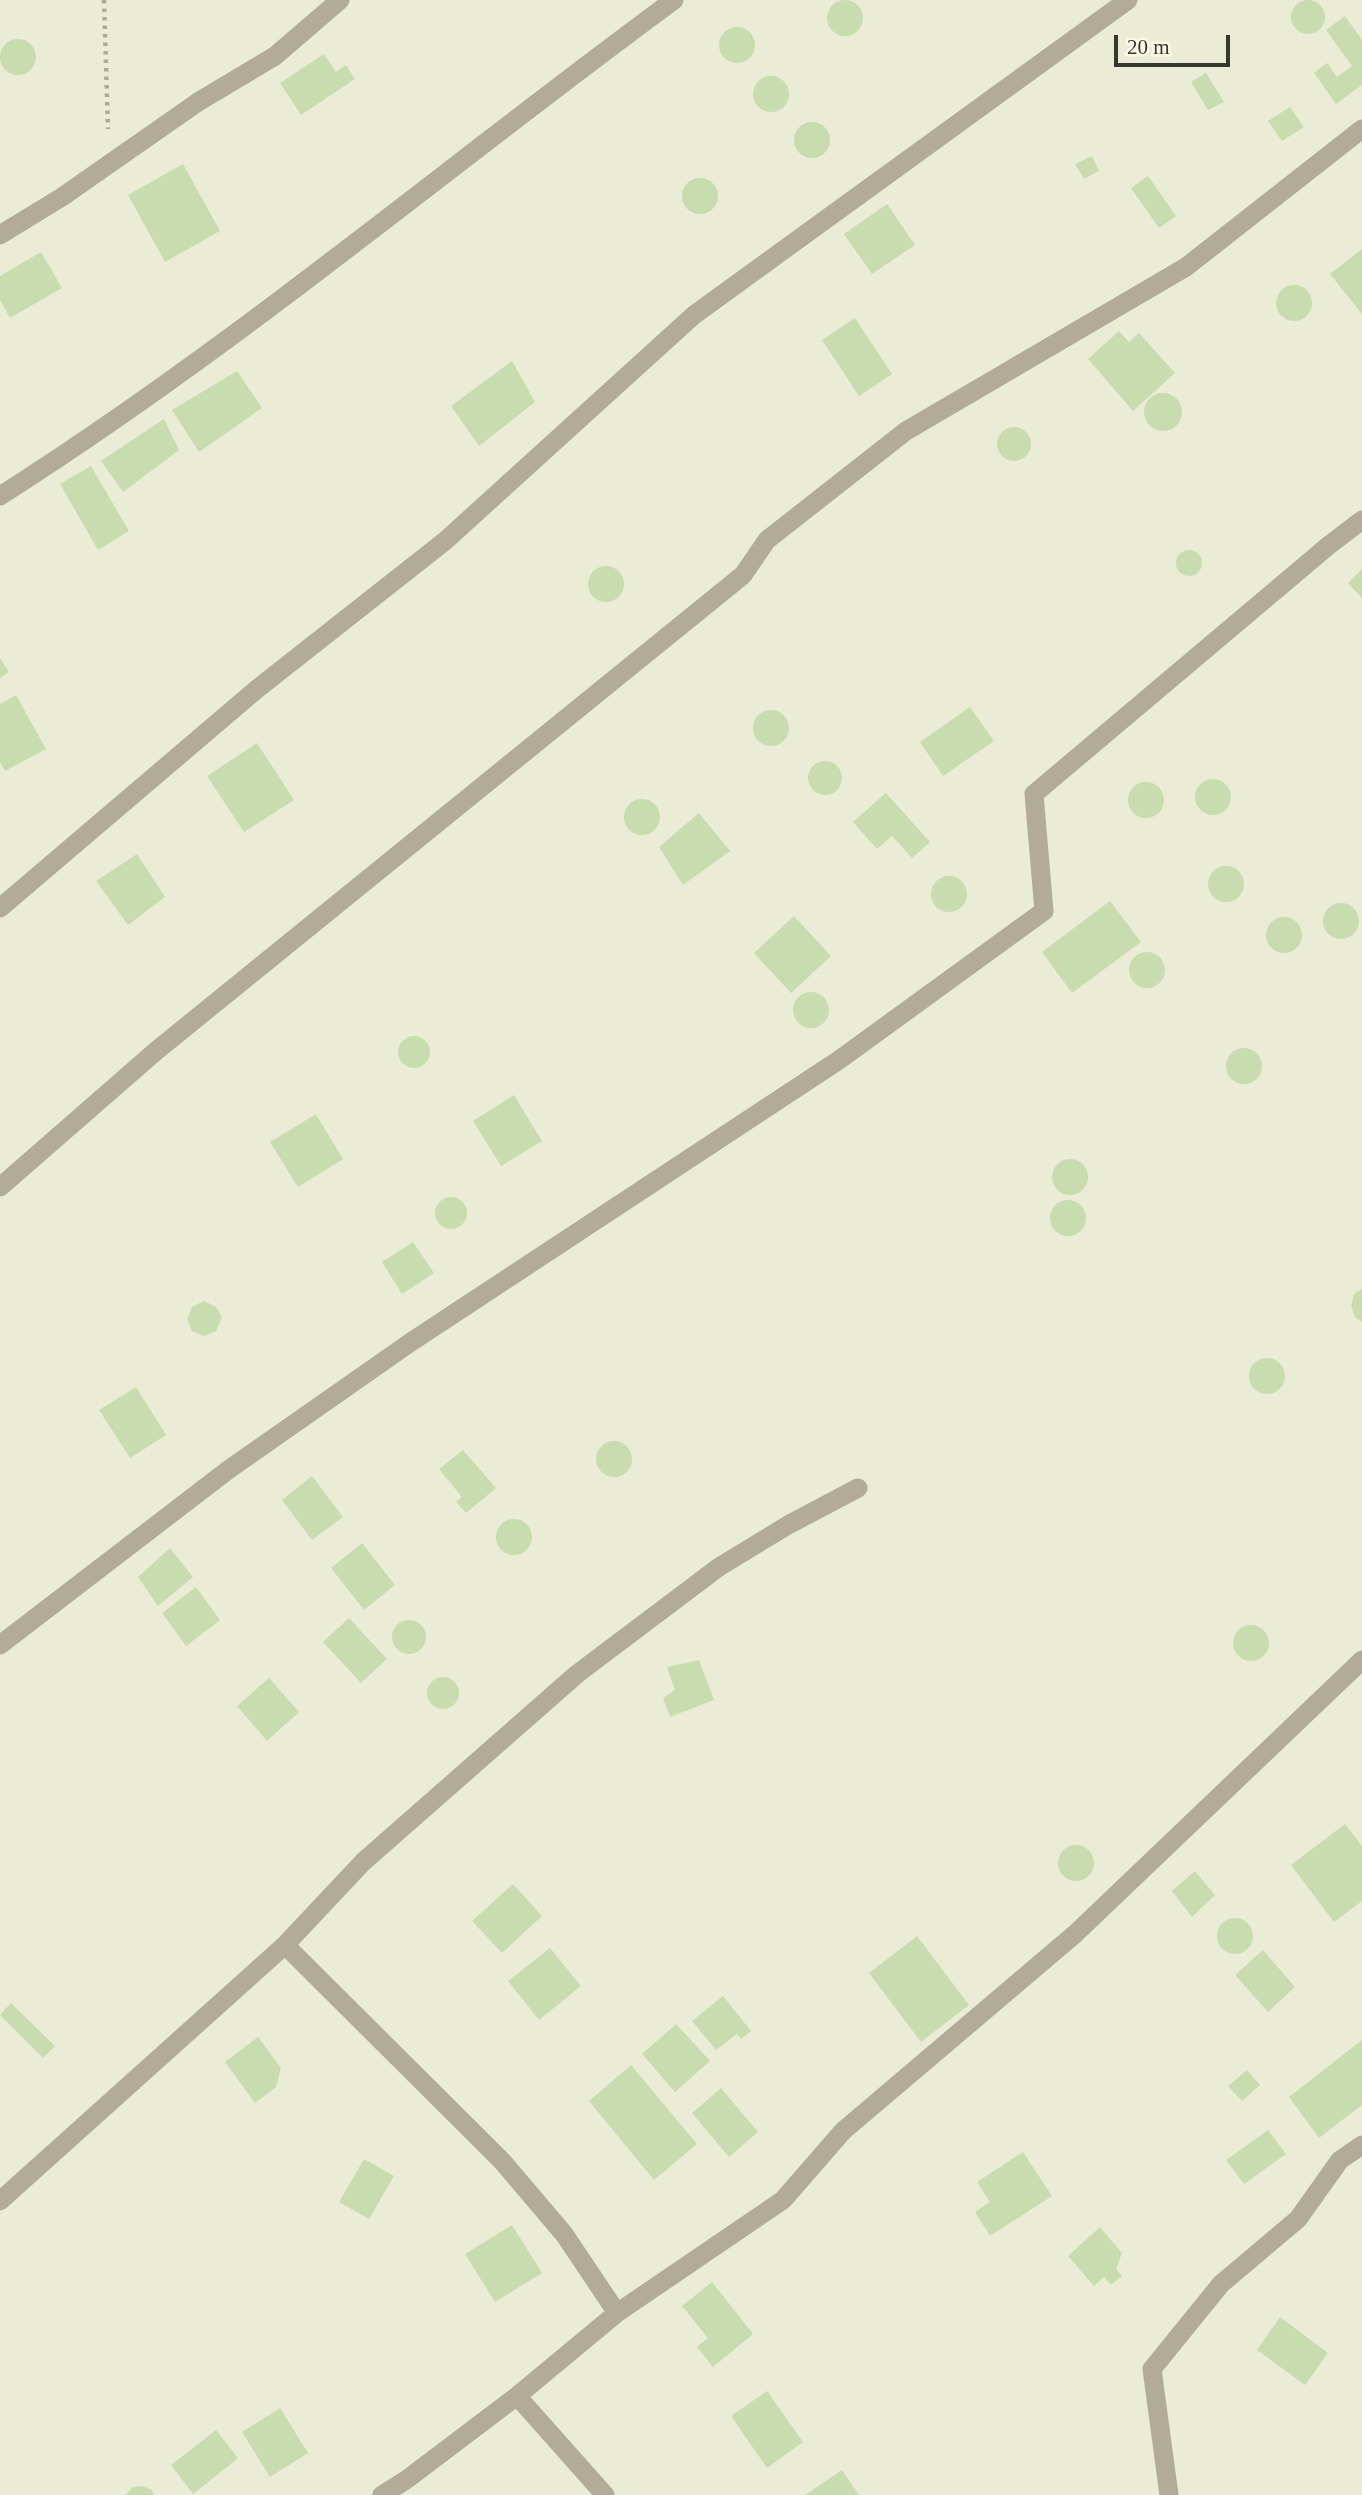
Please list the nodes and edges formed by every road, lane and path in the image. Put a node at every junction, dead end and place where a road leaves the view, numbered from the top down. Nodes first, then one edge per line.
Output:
1 (104, 0) edge
2 (340, 0) edge
3 (674, 0) edge
4 (1128, 0) edge
5 (1362, 129) edge
6 (99, 170) junction
7 (0, 235) edge
8 (0, 496) edge
9 (1362, 520) edge
10 (0, 908) edge
11 (0, 1186) edge
12 (858, 1488) dead end
13 (0, 1644) edge
14 (1362, 1660) edge
15 (285, 1945) junction
16 (1362, 2145) edge
17 (0, 2201) edge
18 (617, 2313) junction
19 (517, 2396) junction
20 (382, 2495) edge
21 (605, 2495) edge
22 (1169, 2495) edge

1 - 6 path
2 - 6 street
3 - 8 street
4 - 10 street
5 - 11 street
6 - 7 street
9 - 13 street
12 - 15 street
14 - 18 street
15 - 17 street
15 - 18 street
16 - 22 street
18 - 19 street
19 - 20 street
19 - 21 street

